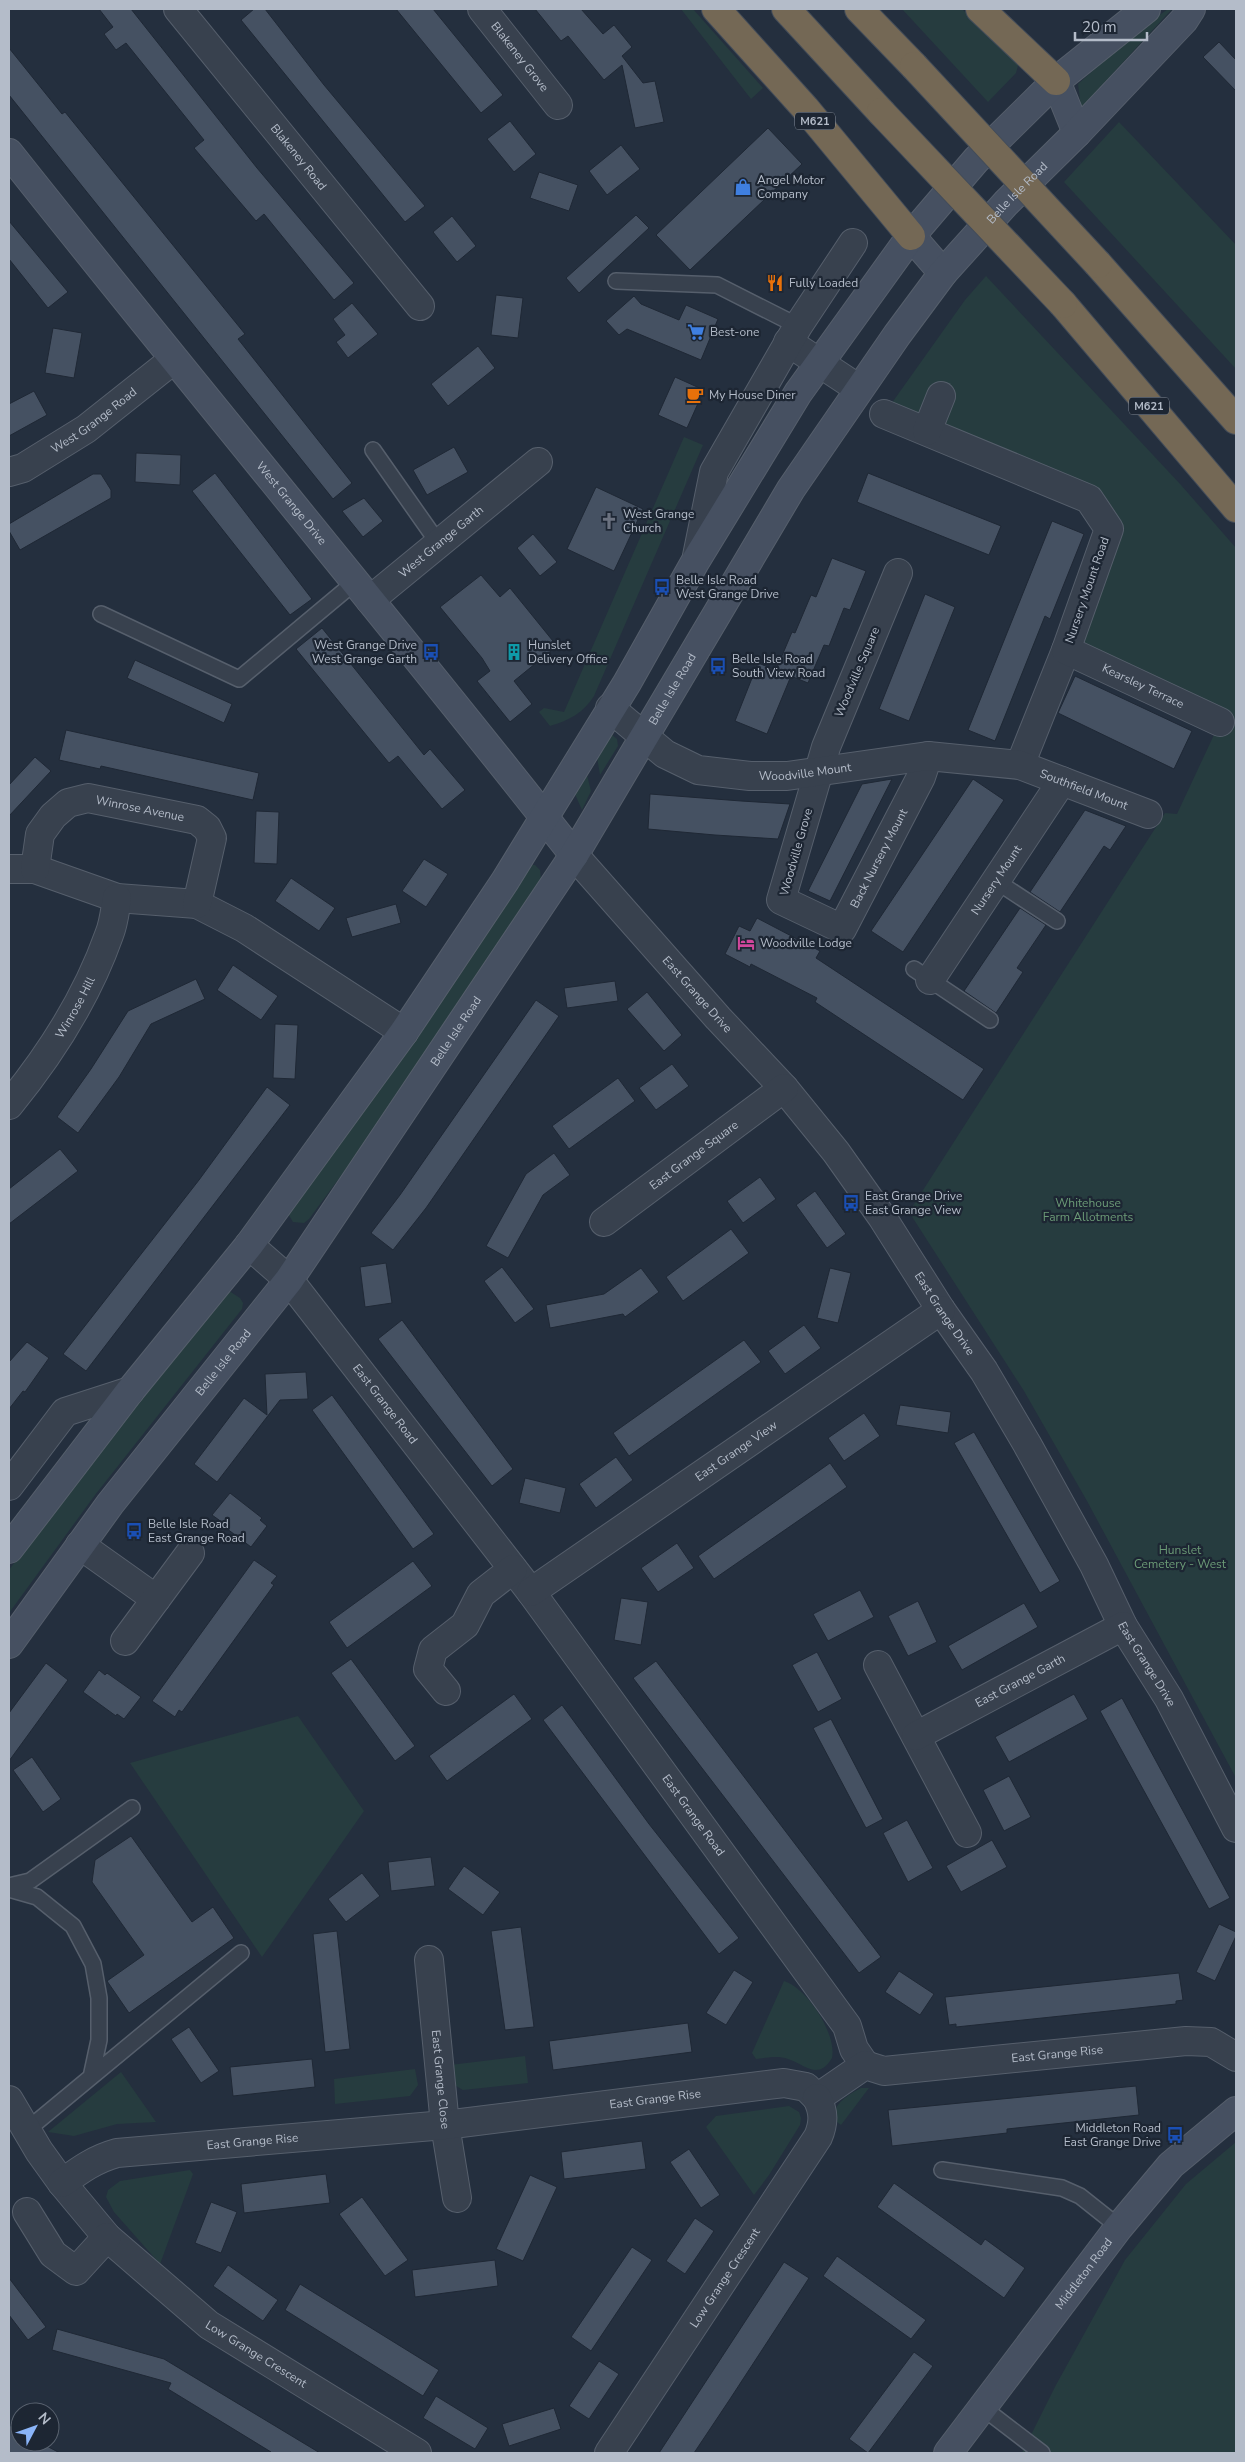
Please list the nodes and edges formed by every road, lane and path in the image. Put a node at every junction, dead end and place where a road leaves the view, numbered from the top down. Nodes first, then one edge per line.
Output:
1 (178, 9) edge
2 (482, 9) edge
3 (716, 9) edge
4 (786, 9) edge
5 (859, 9) edge
6 (980, 9) edge
7 (1146, 9) edge
8 (1191, 9) edge
9 (1056, 81) junction
10 (558, 105) dead end
11 (1077, 133) junction
12 (9, 153) edge
13 (911, 236) junction
14 (853, 244) dead end
15 (944, 273) junction
16 (616, 281) dead end
17 (420, 306) dead end
18 (793, 334) junction
19 (173, 360) junction
20 (820, 363) junction
21 (859, 389) junction
22 (941, 396) dead end
23 (884, 414) dead end
24 (1236, 420) edge
25 (927, 431) junction
26 (373, 450) dead end
27 (538, 462) dead end
28 (9, 472) edge
29 (1236, 508) edge
30 (439, 544) junction
31 (695, 562) junction
32 (898, 573) dead end
33 (363, 591) junction
34 (101, 614) dead end
35 (1066, 650) junction
36 (610, 708) junction
37 (1220, 722) dead end
38 (644, 735) junction
39 (928, 756) junction
40 (1020, 765) junction
41 (819, 773) junction
42 (1062, 781) junction
43 (1148, 814) dead end
44 (544, 816) junction
45 (574, 855) junction
46 (22, 869) edge
47 (996, 881) junction
48 (118, 898) junction
49 (197, 904) junction
50 (811, 915) joint
51 (1057, 921) dead end
52 (922, 974) joint
53 (990, 1020) dead end
54 (404, 1032) junction
55 (784, 1088) junction
56 (9, 1105) edge
57 (604, 1222) dead end
58 (249, 1246) junction
59 (289, 1280) junction
60 (941, 1310) junction
61 (130, 1390) junction
62 (9, 1486) edge
63 (80, 1545) junction
64 (9, 1549) edge
65 (190, 1554) dead end
66 (513, 1569) junction
67 (531, 1592) junction
68 (156, 1599) junction
69 (1123, 1626) junction
70 (125, 1641) dead end
71 (9, 1644) edge
72 (878, 1665) dead end
73 (446, 1692) dead end
74 (916, 1736) junction
75 (132, 1808) dead end
76 (1236, 1828) edge
77 (967, 1833) dead end
78 (9, 1888) edge
79 (241, 1953) dead end
80 (428, 1960) dead end
81 (1236, 2057) edge
82 (865, 2065) junction
83 (91, 2076) junction
84 (817, 2098) junction
85 (9, 2100) edge
86 (1236, 2111) edge
87 (445, 2125) junction
88 (27, 2130) junction
89 (942, 2170) dead end
90 (62, 2183) junction
91 (457, 2198) dead end
92 (27, 2212) dead end
93 (1119, 2227) junction
94 (107, 2237) junction
95 (982, 2407) junction
96 (417, 2453) edge
97 (609, 2453) edge
98 (948, 2453) edge
99 (1042, 2453) edge

1 - 17 street, Blakeney Road
2 - 10 street, Blakeney Grove
3 - 13 highway, M621
4 - 29 highway, M621, bridge
5 - 24 highway, bridge
6 - 9 highway
7 - 9 street
8 - 11 street, Belle Isle Road
9 - 11 street
9 - 13 street
11 - 15 street, Belle Isle Road
12 - 19 street, West Grange Drive
13 - 15 street
13 - 20 street
14 - 18 street
15 - 21 street, Belle Isle Road
16 - 18 lane
18 - 20 street
18 - 31 street
19 - 28 street, West Grange Road
19 - 33 street, West Grange Drive
20 - 21 street
20 - 31 street
21 - 38 street, Belle Isle Road
22 - 25 street
23 - 25 street, Nursery Mount Road
25 - 35 street, Nursery Mount Road
26 - 30 lane
27 - 30 street, West Grange Garth
30 - 33 street, West Grange Garth
31 - 36 street
32 - 41 street, Woodville Square
33 - 34 lane
33 - 44 street, West Grange Drive
35 - 37 street, Kearsley Terrace
35 - 40 street, Nursery Mount Road
36 - 38 street, Woodville Mount
36 - 44 street
38 - 41 street, Woodville Mount
38 - 45 street, Belle Isle Road
39 - 40 street, Woodville Mount
39 - 41 street, Woodville Mount
39 - 50 street, Back Nursery Mount
40 - 42 street, Southfield Mount
41 - 50 street, Woodville Grove
42 - 43 street, Southfield Mount
42 - 47 street, Nursery Mount
44 - 45 street, West Grange Drive
44 - 54 street
45 - 55 street, East Grange Drive
45 - 59 street, Belle Isle Road
46 - 48 street, Winrose Avenue
46 - 49 street, Winrose Avenue
47 - 51 lane
47 - 52 street, Nursery Mount
48 - 49 street, Winrose Avenue
48 - 56 street, Winrose Hill
49 - 54 street, Winrose Avenue
52 - 53 lane
54 - 58 street
55 - 57 street, East Grange Square
55 - 60 street, East Grange Drive
58 - 59 street, East Grange Road
58 - 61 street
59 - 63 street, Belle Isle Road
59 - 66 street, East Grange Road
60 - 67 street, East Grange View
60 - 69 street, East Grange Drive
61 - 62 street
61 - 64 street
63 - 68 street
63 - 71 street, Belle Isle Road
65 - 68 street
66 - 67 street, East Grange Road
66 - 73 street
67 - 82 street, East Grange Road
68 - 70 street
69 - 74 street, East Grange Garth
69 - 76 street, East Grange Drive
72 - 74 street
74 - 77 street
75 - 78 lane
78 - 83 lane
79 - 83 lane
80 - 87 street, East Grange Close
81 - 82 street, East Grange Rise
82 - 84 street
83 - 88 lane
84 - 87 street, East Grange Rise
84 - 97 street, Low Grange Crescent
85 - 88 street, Low Grange Crescent
86 - 93 street, Middleton Road
87 - 90 street, East Grange Rise
87 - 91 street, East Grange Close
88 - 90 street, Low Grange Crescent
89 - 93 lane
90 - 94 street, Low Grange Crescent
92 - 94 street
93 - 95 street, Middleton Road
94 - 96 street, Low Grange Crescent
95 - 98 street, Middleton Road
95 - 99 lane

